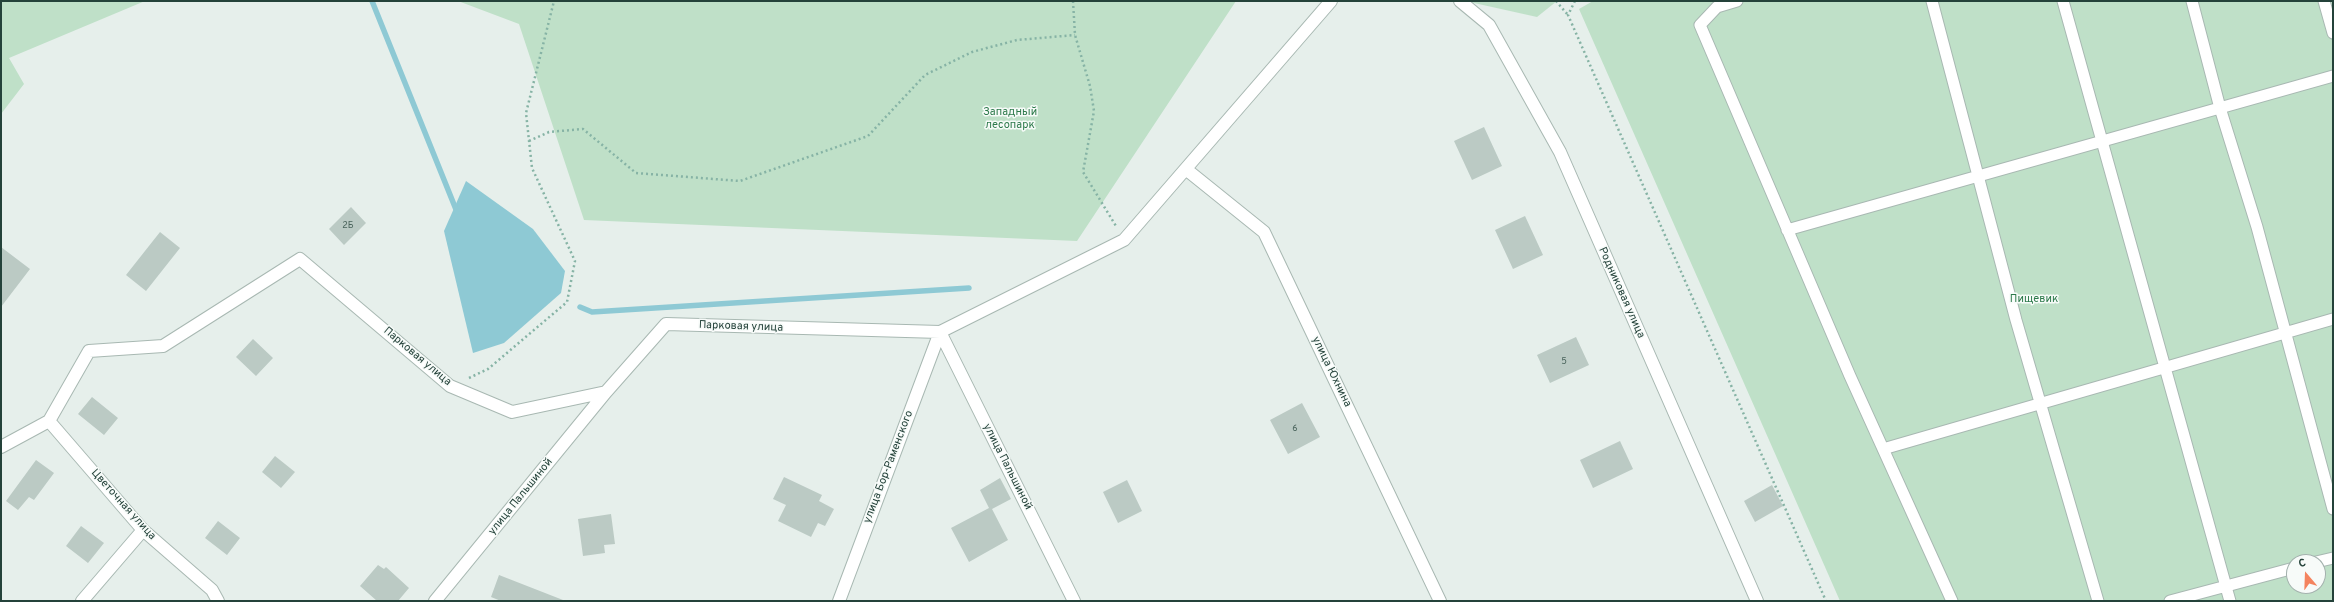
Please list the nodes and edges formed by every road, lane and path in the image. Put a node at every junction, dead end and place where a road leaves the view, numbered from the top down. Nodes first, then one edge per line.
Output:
1 (554, 1) edge
2 (1073, 1) edge
3 (1331, 1) edge
4 (1460, 1) edge
5 (1556, 1) edge
6 (1575, 1) edge
7 (1737, 1) edge
8 (1932, 1) edge
9 (2063, 1) edge
10 (2192, 1) edge
11 (2324, 1) edge
12 (1568, 15) junction
13 (2333, 33) edge
14 (1075, 35) junction
15 (2333, 76) edge
16 (2220, 108) junction
17 (529, 141) junction
18 (2102, 141) junction
19 (1187, 170) junction
20 (1978, 176) junction
21 (1787, 230) junction
22 (1124, 240) junction
23 (2333, 319) edge
24 (940, 332) junction
25 (2284, 333) junction
26 (2164, 368) junction
27 (488, 369) dead end
28 (606, 392) junction
29 (2041, 402) junction
30 (49, 421) junction
31 (1, 447) edge
32 (1883, 449) junction
33 (2333, 509) edge
34 (143, 530) junction
35 (2286, 570) edge
36 (2226, 586) junction
37 (82, 601) edge
38 (218, 601) edge
39 (435, 601) edge
40 (839, 601) edge
41 (1074, 601) edge
42 (1440, 601) edge
43 (1757, 601) edge
44 (1826, 601) edge
45 (1952, 601) edge
46 (2098, 601) edge
47 (2170, 601) edge
48 (2230, 601) edge

1 - 17 path
2 - 14 path
3 - 19 street
4 - 43 street, Родниковая улица
5 - 12 path
6 - 12 path
7 - 21 lane
8 - 20 lane
9 - 18 lane
10 - 16 lane
11 - 13 lane
12 - 44 path
14 - 17 path
14 - 22 path
15 - 16 lane
16 - 18 lane
16 - 25 lane
17 - 27 path
18 - 20 lane
18 - 26 lane
19 - 22 street
19 - 42 street, улица Юхнина
20 - 21 lane
20 - 29 lane
21 - 32 lane
22 - 24 street
23 - 25 lane
24 - 28 street, Парковая улица
24 - 40 street, улица Бор-Раменского
24 - 41 street, улица Пальшиной
25 - 26 lane
25 - 33 lane
26 - 29 lane
26 - 36 lane
28 - 30 street, Парковая улица
28 - 39 street, улица Пальшиной
29 - 32 lane
29 - 46 lane
30 - 31 street
30 - 34 street, Цветочная улица
32 - 45 lane
34 - 37 street
34 - 38 street, Цветочная улица
35 - 36 lane
36 - 47 lane
36 - 48 lane

